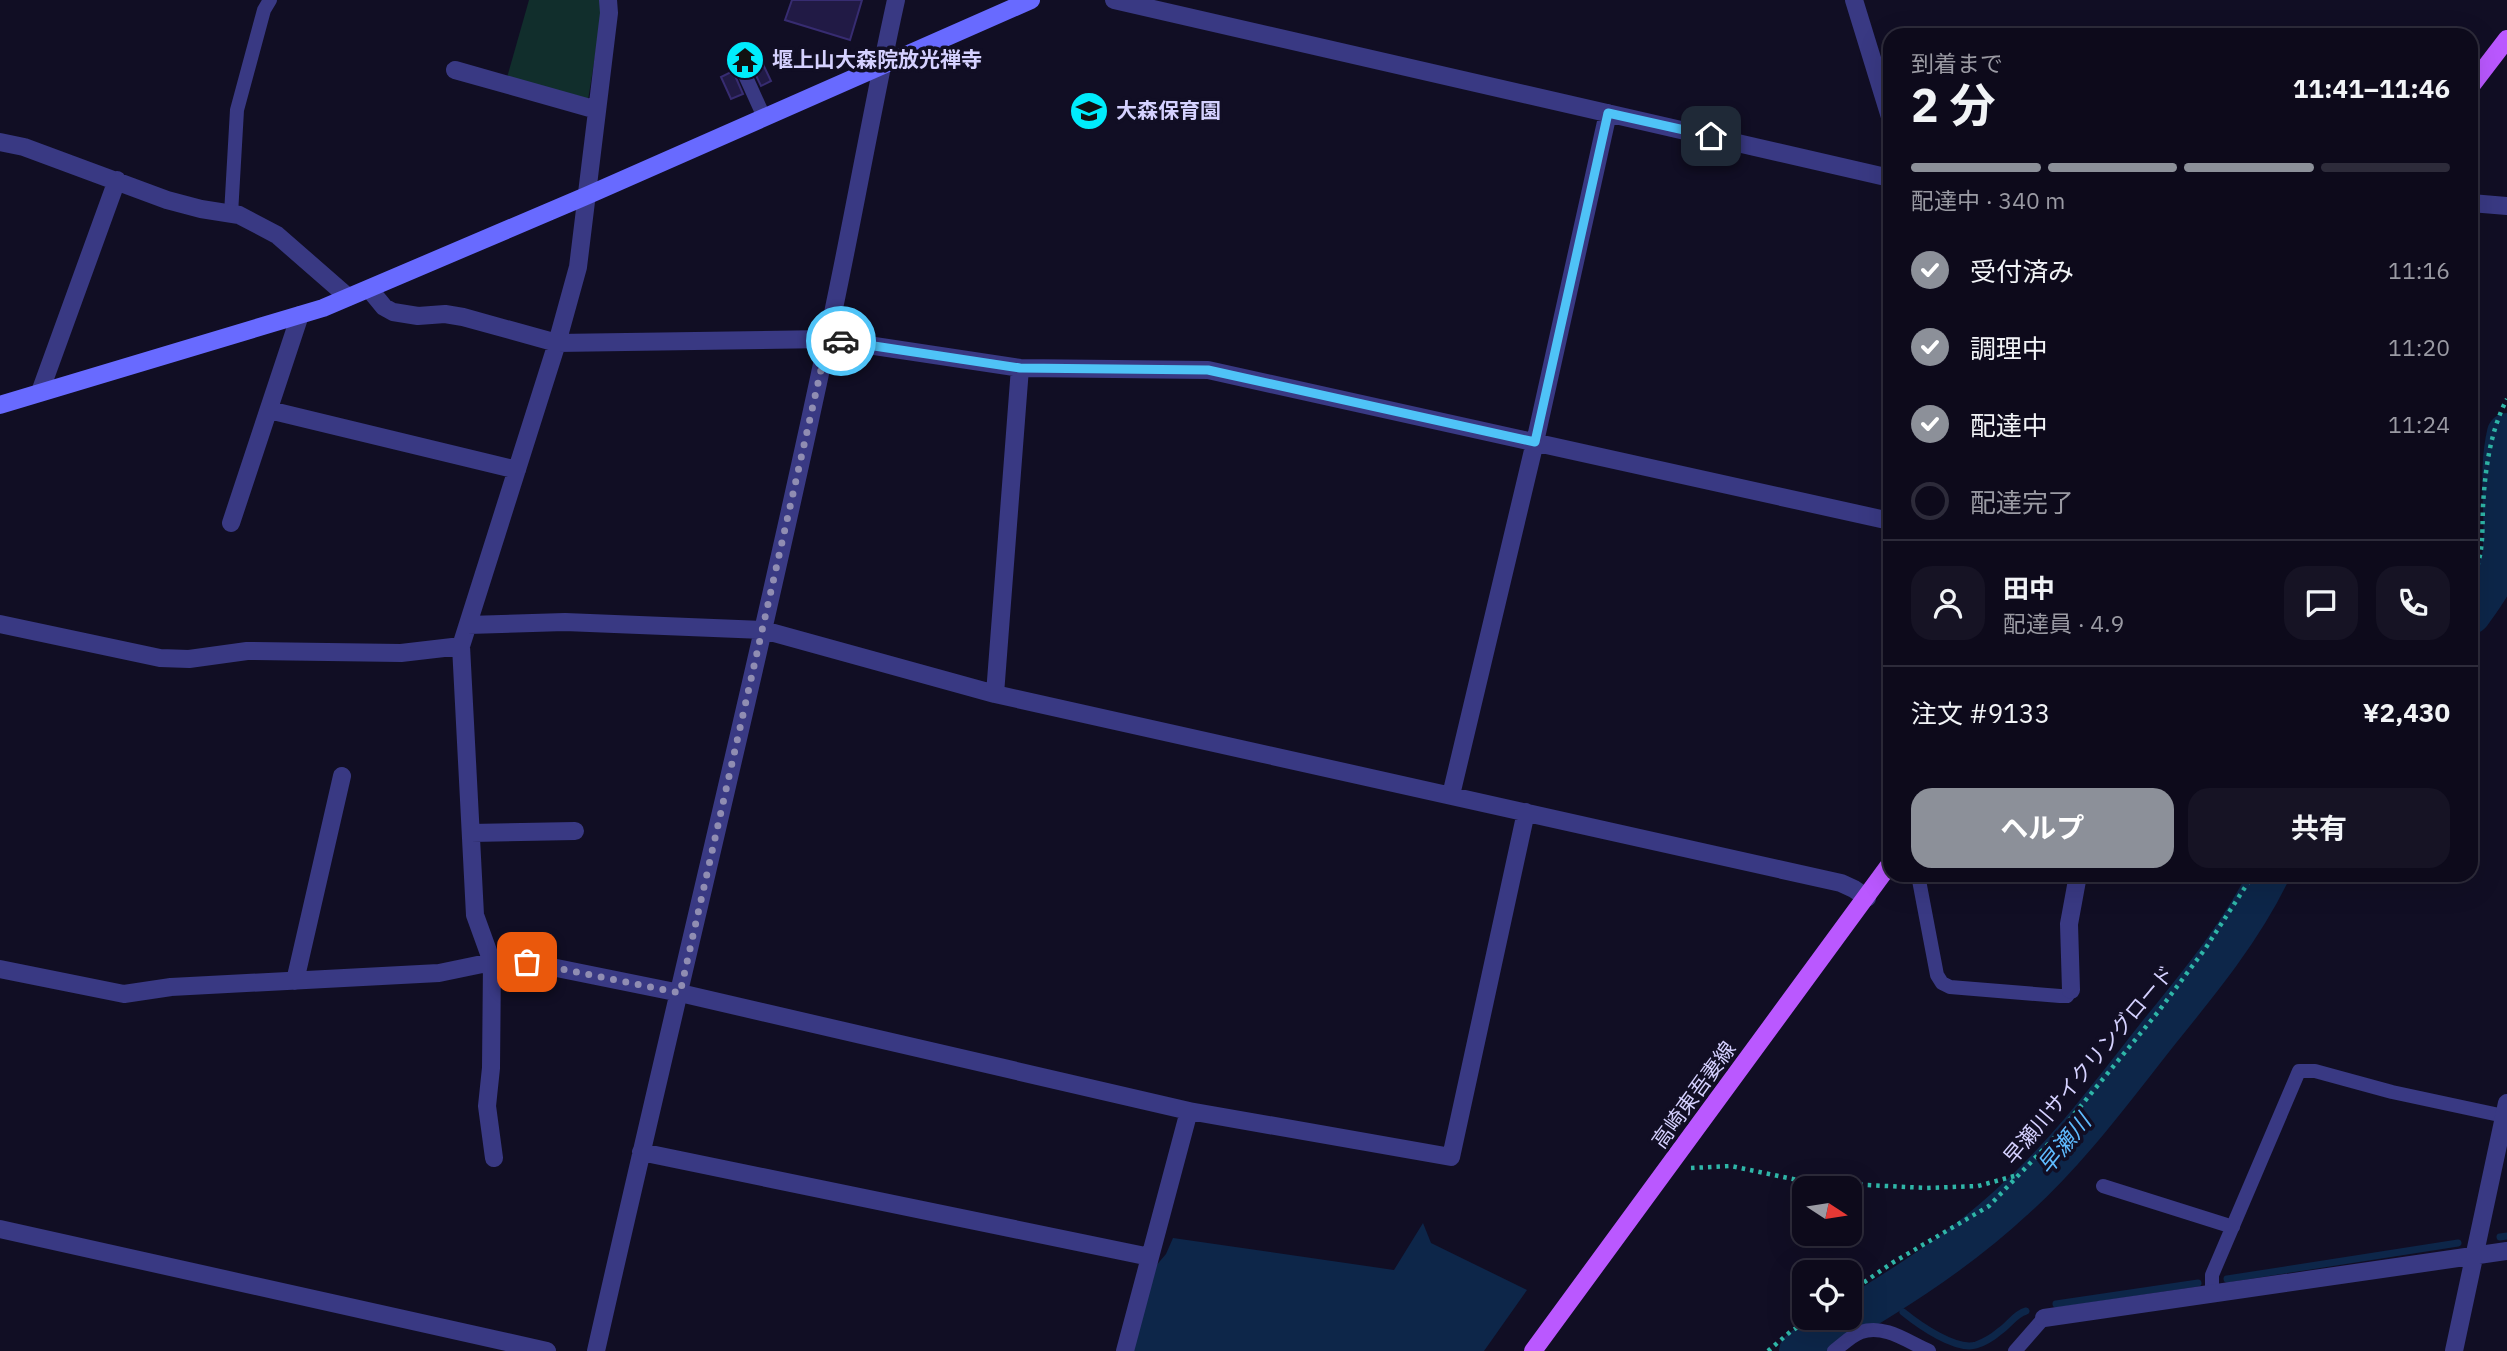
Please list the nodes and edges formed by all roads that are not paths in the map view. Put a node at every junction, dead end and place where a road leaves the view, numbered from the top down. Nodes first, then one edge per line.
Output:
1 (270, 0) edge
2 (608, 0) edge
3 (896, 0) edge
4 (1031, 0) edge
5 (1114, 0) edge
6 (1854, 0) edge
7 (2507, 39) edge
8 (736, 55) dead end
9 (882, 64) junction
10 (455, 70) dead end
11 (2478, 77) edge
12 (1883, 94) edge
13 (597, 110) junction
14 (1608, 113) junction
15 (764, 117) junction
16 (0, 142) edge
17 (1883, 176) edge
18 (117, 180) junction
19 (586, 196) junction
20 (2478, 204) edge
21 (2507, 206) edge
22 (231, 214) junction
23 (370, 290) junction
24 (348, 297) junction
25 (300, 315) junction
26 (828, 339) junction
27 (557, 343) junction
28 (1020, 368) junction
29 (40, 392) junction
30 (0, 405) edge
31 (269, 410) junction
32 (1535, 442) junction
33 (517, 470) junction
34 (1883, 519) edge
35 (232, 523) dead end
36 (0, 624) edge
37 (468, 625) junction
38 (763, 630) junction
39 (461, 646) junction
40 (995, 694) junction
41 (342, 776) dead end
42 (1451, 795) junction
43 (1526, 812) junction
44 (575, 831) dead end
45 (471, 833) junction
46 (1883, 874) edge
47 (1919, 882) edge
48 (2077, 882) edge
49 (1867, 898) junction
50 (492, 962) junction
51 (0, 969) edge
52 (295, 981) junction
53 (2071, 989) joint
54 (680, 993) junction
55 (2506, 1110) edge
56 (1189, 1111) junction
57 (641, 1152) junction
58 (494, 1158) dead end
59 (2102, 1186) dead end
60 (2233, 1227) junction
61 (0, 1229) edge
62 (2507, 1251) edge
63 (2474, 1256) junction
64 (1150, 1257) junction
65 (2212, 1295) junction
66 (2045, 1318) joint
67 (547, 1351) edge
68 (596, 1351) edge
69 (1125, 1351) edge
70 (1533, 1351) edge
71 (1834, 1351) edge
72 (1928, 1351) edge
73 (2015, 1351) edge
74 (2454, 1351) edge

1 - 22 lane
2 - 13 street
3 - 9 street
4 - 9 street
5 - 14 street
6 - 12 street
7 - 11 main road
8 - 15 lane
9 - 15 street
9 - 26 street
10 - 13 street
13 - 19 street
14 - 17 street
14 - 32 street
15 - 19 street
16 - 18 street
18 - 22 street
18 - 29 street
19 - 23 street
19 - 27 street
20 - 21 street
22 - 24 street
23 - 24 street
23 - 27 street
24 - 25 street
25 - 29 street
25 - 31 street
26 - 27 street
26 - 28 street
26 - 38 street
27 - 33 street
28 - 32 street
28 - 40 street
29 - 30 street
31 - 33 street
31 - 35 street
32 - 34 street
32 - 42 street
33 - 37 street
36 - 39 street
37 - 38 street
37 - 39 street
38 - 40 street
38 - 54 street
39 - 45 street
40 - 42 street
41 - 52 street
42 - 43 street
43 - 49 street
43 - 56 street
44 - 45 street
45 - 50 street
46 - 49 main road, 高崎東吾妻線
47 - 53 lane
48 - 53 street
49 - 70 main road, 高崎東吾妻線
50 - 52 street
50 - 54 street
50 - 58 street
51 - 52 street
54 - 56 street
54 - 57 street
55 - 60 lane
55 - 63 street
56 - 64 street
57 - 64 street
57 - 68 street
59 - 60 lane
60 - 65 lane
61 - 67 street
62 - 63 street
63 - 65 street
63 - 74 street
64 - 69 street
65 - 66 street
66 - 73 lane
71 - 72 lane

